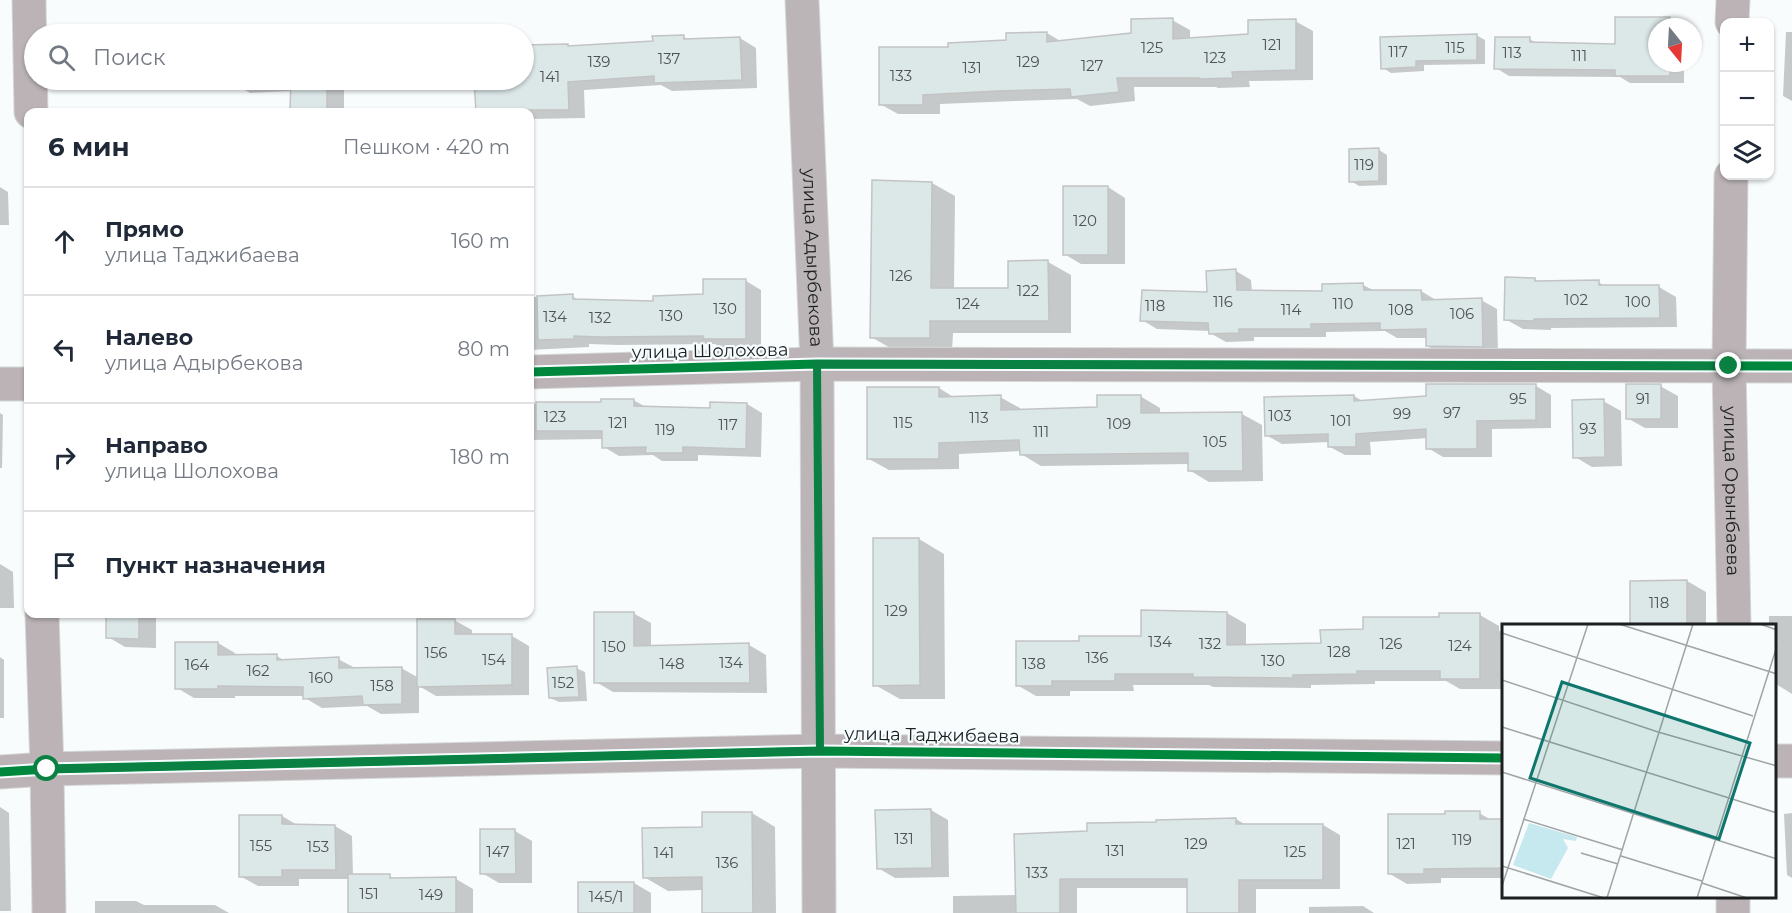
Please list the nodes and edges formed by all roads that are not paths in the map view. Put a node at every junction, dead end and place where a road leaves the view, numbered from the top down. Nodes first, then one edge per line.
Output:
1 (29, 0) edge
2 (802, 0) edge
3 (1733, 0) edge
4 (1732, 18) edge
5 (29, 24) edge
6 (31, 90) edge
7 (31, 108) edge
8 (1731, 180) edge
9 (817, 364) junction
10 (1729, 366) junction
11 (1792, 366) edge
12 (534, 372) edge
13 (0, 384) edge
14 (24, 384) edge
15 (42, 618) edge
16 (1734, 624) edge
17 (820, 751) junction
18 (1502, 758) edge
19 (47, 769) junction
20 (0, 772) edge
21 (48, 913) edge
22 (819, 913) edge

1 - 5 street
2 - 9 main road, улица Адырбекова
3 - 4 street
6 - 7 street
8 - 10 street, улица Орынбаева
9 - 10 street, улица Шолохова
9 - 12 street, улица Шолохова
9 - 17 main road, улица Адырбекова
10 - 11 street, улица Шолохова
10 - 16 street, улица Орынбаева
13 - 14 street
15 - 19 street
17 - 18 street, улица Таджибаева
17 - 19 street, улица Таджибаева
17 - 22 main road, улица Адырбекова
19 - 20 street, улица Таджибаева
19 - 21 street

